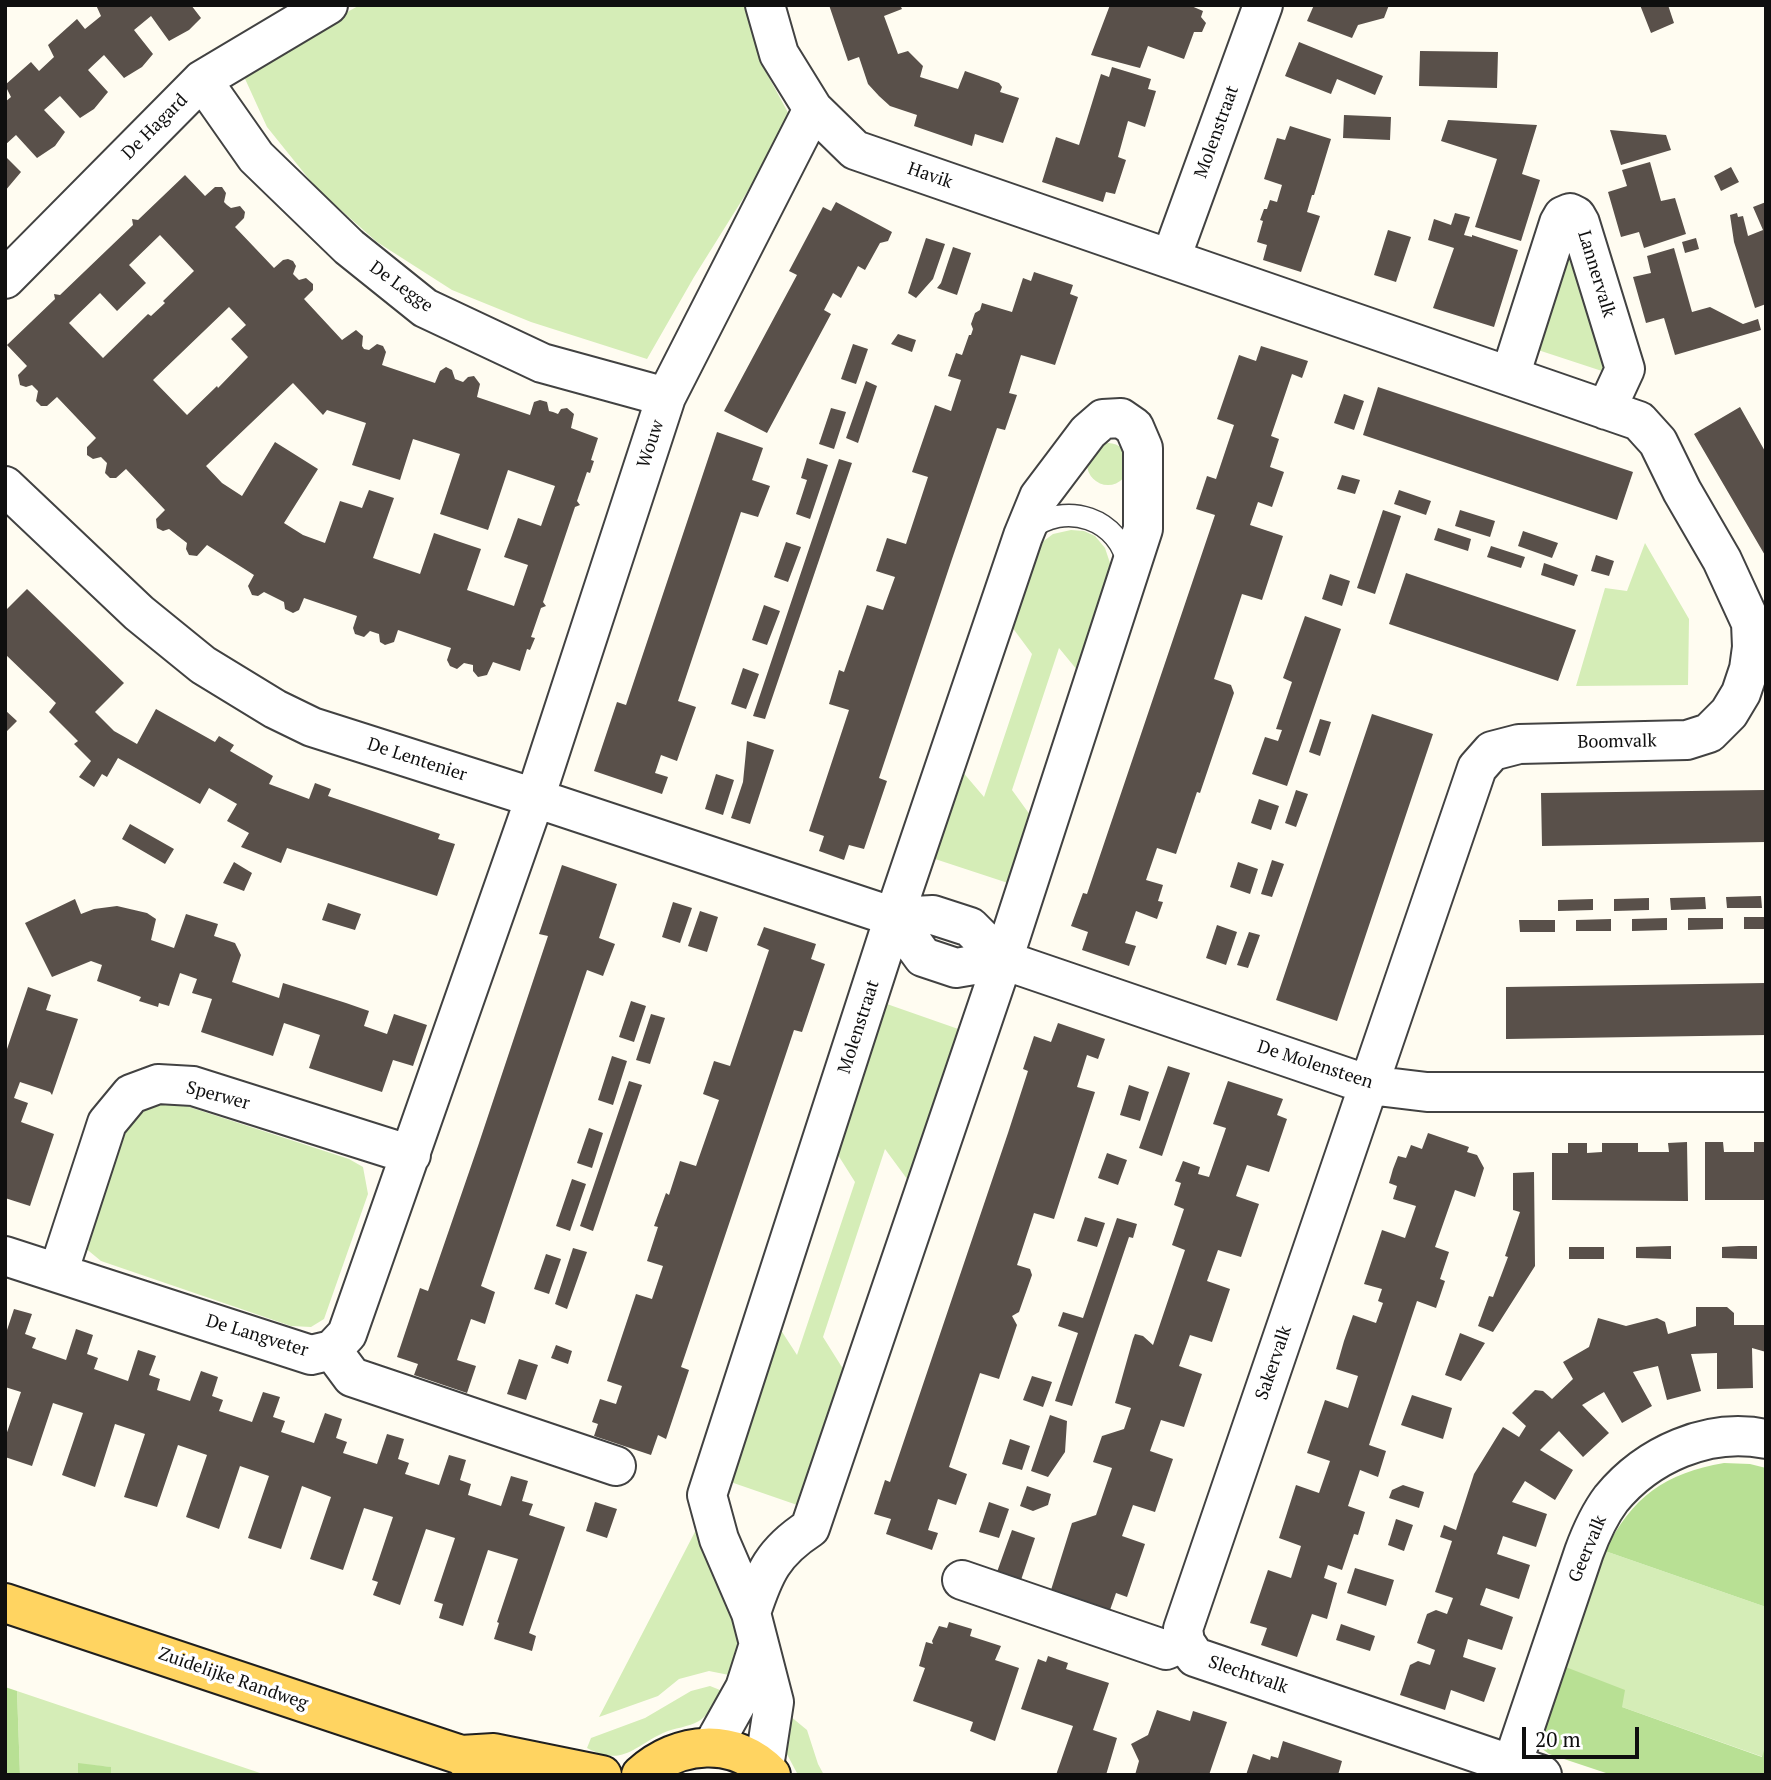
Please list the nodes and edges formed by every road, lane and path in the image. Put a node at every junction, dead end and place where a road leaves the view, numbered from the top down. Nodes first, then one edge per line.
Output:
1 (328, 5) edge
2 (765, 5) edge
3 (1263, 5) edge
4 (202, 80) junction
5 (813, 109) junction
6 (1171, 258) junction
7 (5, 279) edge
8 (1510, 376) junction
9 (666, 397) junction
10 (1606, 410) junction
11 (8, 494) edge
12 (1023, 536) junction
13 (1129, 577) junction
14 (536, 798) junction
15 (894, 917) junction
16 (1003, 961) junction
17 (1369, 1085) junction
18 (1766, 1092) edge
19 (411, 1155) junction
20 (5, 1256) edge
21 (58, 1273) junction
22 (332, 1350) junction
23 (1766, 1439) edge
24 (616, 1466) dead end
25 (714, 1521) junction
26 (790, 1541) junction
27 (962, 1580) dead end
28 (5, 1603) edge
29 (755, 1629) junction
30 (1185, 1642) junction
31 (712, 1747) junction
32 (472, 1765) edge
33 (1527, 1770) edge
34 (768, 1771) edge
35 (602, 1775) edge
36 (641, 1775) edge

1 - 4 street, De Hagard
2 - 5 street, Havik
3 - 6 street, Molenstraat
4 - 7 street, De Hagard
4 - 9 street, De Legge
5 - 6 street, Havik
5 - 9 street, Wouw
6 - 8 street
8 - 10 street
8 - 10 street, Lannervalk
9 - 14 street, Wouw
10 - 17 street, Boomvalk
11 - 14 street, De Lentenier
12 - 13 lane
12 - 13 street, Molenstraat
12 - 15 street, Molenstraat
13 - 16 street, Molenstraat
14 - 15 street, De Lentenier
14 - 19 street
15 - 16 street
15 - 25 street, Molenstraat
16 - 17 street, De Molensteen
16 - 26 street, Molenstraat
17 - 18 street, De Molensteen
17 - 30 street, Sakervalk
19 - 21 street, Sperwer
19 - 22 street
20 - 21 street, De Langveter
21 - 22 street, De Langveter
22 - 24 street, De Langveter
23 - 33 street, Geervalk
25 - 26 street
25 - 29 street, Molenstraat
26 - 29 street, Molenstraat
27 - 30 street
28 - 32 main road, Zuidelijke Randweg
29 - 31 street, Molenstraat
29 - 34 street, Molenstraat
30 - 33 street, Slechtvalk
31 - 34 main road
31 - 36 main road
32 - 35 main road, Zuidelijke Randweg

